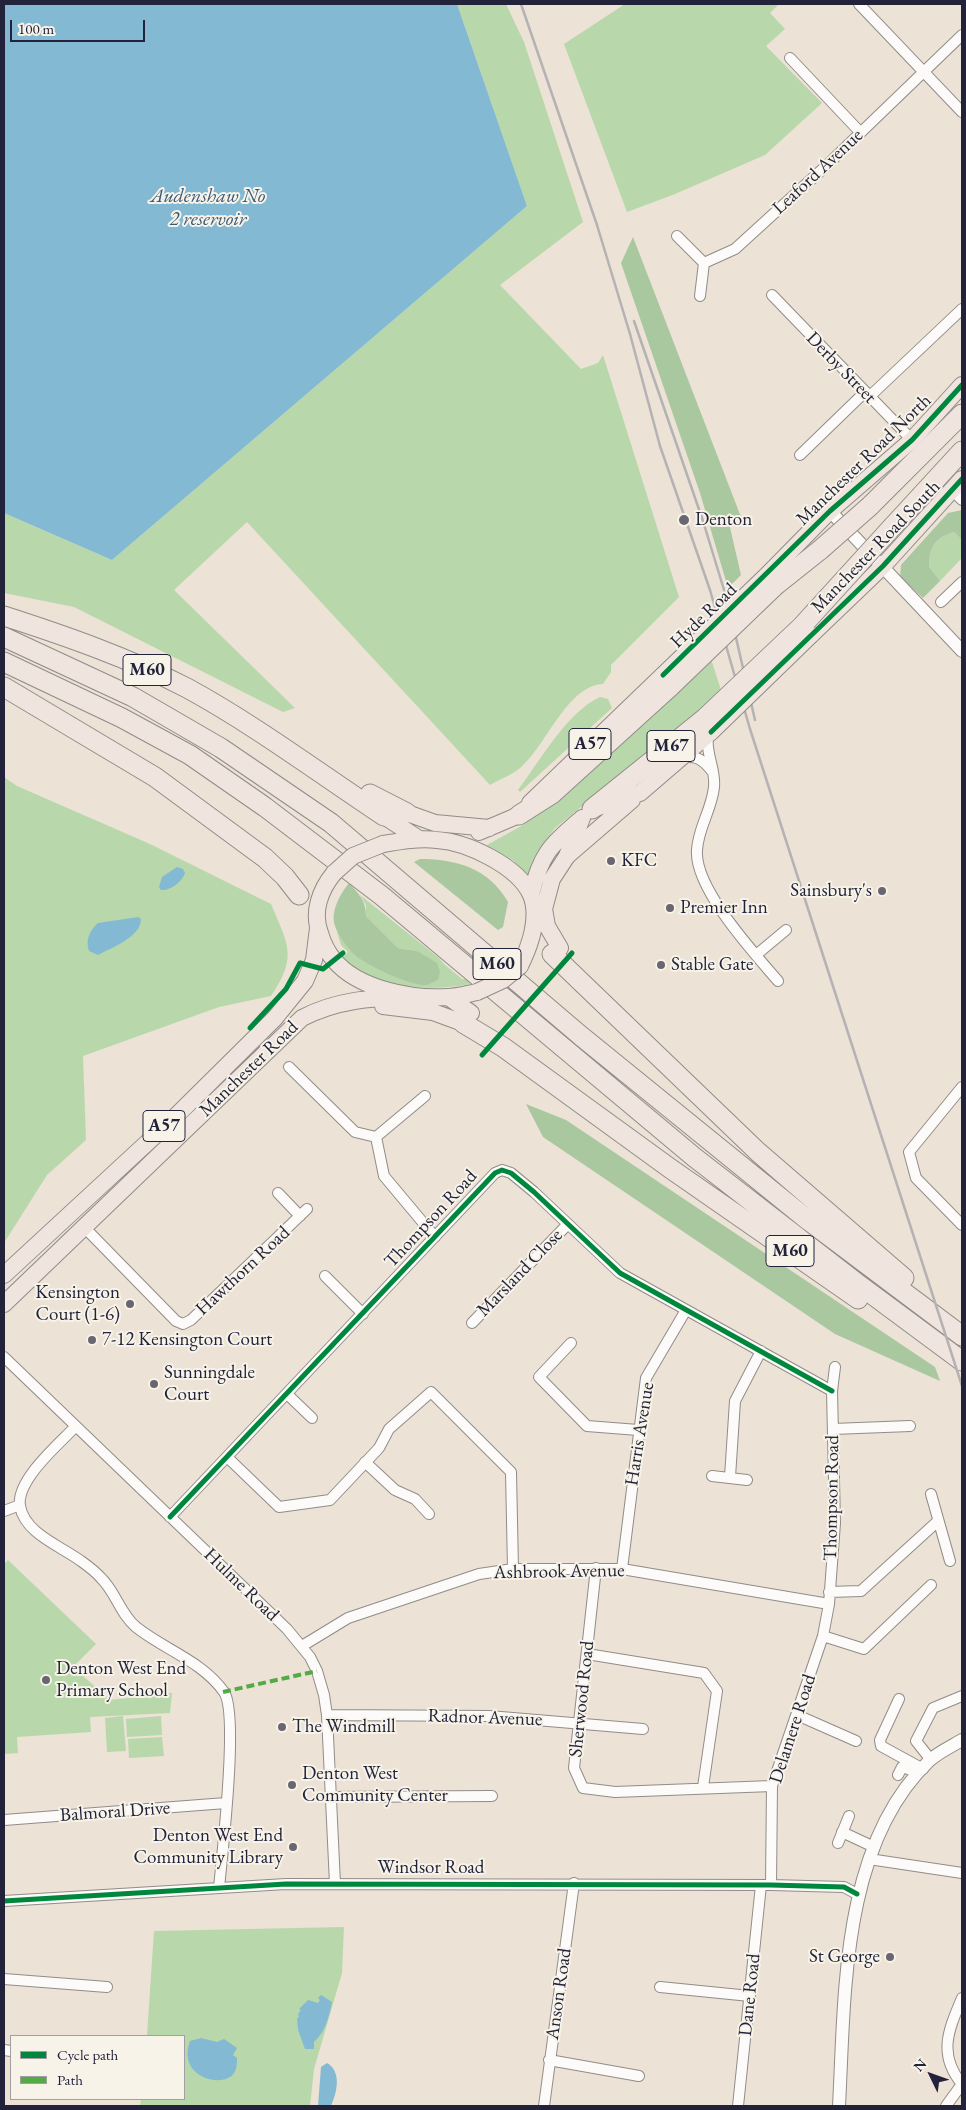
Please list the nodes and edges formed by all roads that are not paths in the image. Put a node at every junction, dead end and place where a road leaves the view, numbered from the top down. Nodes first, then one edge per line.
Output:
1 (859, 4) edge
2 (962, 35) edge
3 (790, 58) dead end
4 (924, 70) junction
5 (962, 112) edge
6 (860, 132) junction
7 (678, 236) dead end
8 (704, 263) junction
9 (772, 295) dead end
10 (700, 296) dead end
11 (962, 311) edge
12 (962, 385) edge
13 (867, 395) junction
14 (962, 414) edge
15 (912, 440) junction
16 (962, 451) edge
17 (800, 455) dead end
18 (959, 490) edge
19 (830, 511) junction
20 (883, 566) junction
21 (765, 577) joint
22 (962, 582) edge
23 (941, 602) dead end
24 (4, 616) edge
25 (4, 637) edge
26 (962, 651) edge
27 (4, 662) edge
28 (667, 680) junction
29 (4, 688) edge
30 (708, 729) junction
31 (280, 746) junction
32 (683, 757) junction
33 (714, 774) junction
34 (640, 794) junction
35 (407, 814) joint
36 (587, 814) junction
37 (519, 815) joint
38 (384, 816) joint
39 (489, 828) junction
40 (419, 839) junction
41 (440, 840) junction
42 (567, 856) junction
43 (299, 895) joint
44 (531, 895) junction
45 (534, 913) junction
46 (317, 922) junction
47 (786, 930) dead end
48 (556, 951) junction
49 (756, 955) junction
50 (778, 981) dead end
51 (414, 996) junction
52 (448, 998) junction
53 (467, 1018) junction
54 (253, 1064) junction
55 (289, 1067) dead end
56 (962, 1087) edge
57 (425, 1096) dead end
58 (376, 1137) junction
59 (278, 1194) dead end
60 (568, 1224) junction
61 (962, 1225) edge
62 (85, 1228) junction
63 (435, 1237) junction
64 (4, 1275) edge
65 (325, 1276) dead end
66 (4, 1304) edge
67 (686, 1310) junction
68 (363, 1314) junction
69 (472, 1323) dead end
70 (962, 1327) edge
71 (962, 1336) edge
72 (570, 1343) dead end
73 (940, 1345) junction
74 (761, 1351) junction
75 (4, 1357) edge
76 (962, 1361) edge
77 (835, 1367) dead end
78 (832, 1391) junction
79 (287, 1394) junction
80 (312, 1418) dead end
81 (910, 1426) dead end
82 (75, 1427) junction
83 (833, 1429) junction
84 (638, 1430) junction
85 (227, 1457) junction
86 (365, 1462) junction
87 (712, 1476) dead end
88 (730, 1477) junction
89 (747, 1480) dead end
90 (931, 1494) dead end
91 (20, 1505) junction
92 (4, 1511) edge
93 (428, 1514) dead end
94 (170, 1517) junction
95 (938, 1521) junction
96 (950, 1561) dead end
97 (596, 1568) junction
98 (513, 1569) junction
99 (622, 1569) junction
100 (931, 1585) dead end
101 (829, 1592) junction
102 (828, 1604) junction
103 (823, 1636) junction
104 (302, 1646) junction
105 (587, 1654) junction
106 (962, 1696) edge
107 (899, 1700) dead end
108 (327, 1715) junction
109 (797, 1715) junction
110 (579, 1722) junction
111 (643, 1729) dead end
112 (962, 1740) edge
113 (856, 1741) dead end
114 (924, 1768) junction
115 (898, 1775) dead end
116 (772, 1786) junction
117 (703, 1787) junction
118 (492, 1796) dead end
119 (331, 1797) junction
120 (226, 1803) junction
121 (849, 1816) dead end
122 (4, 1820) edge
123 (842, 1832) junction
124 (838, 1844) dead end
125 (872, 1853) junction
126 (962, 1873) edge
127 (574, 1883) junction
128 (335, 1884) junction
129 (766, 1885) junction
130 (219, 1888) junction
131 (858, 1894) junction
132 (4, 1901) edge
133 (4, 1979) edge
134 (107, 1987) dead end
135 (660, 1987) dead end
136 (750, 1996) junction
137 (962, 1998) edge
138 (550, 2060) junction
139 (639, 2076) dead end
140 (962, 2084) edge
141 (544, 2106) edge
142 (738, 2106) edge
143 (839, 2106) edge
144 (946, 2106) edge

1 - 4 street
2 - 4 street, Leaford Avenue
3 - 6 street
4 - 5 street
4 - 6 street, Leaford Avenue
6 - 8 street, Leaford Avenue
7 - 8 street
8 - 10 street
9 - 13 street, Derby Street
11 - 13 street
12 - 15 main road, Manchester Road North
13 - 15 street, Derby Street
13 - 17 street
14 - 28 highway, M67, bridge
15 - 19 main road, Manchester Road North
16 - 30 highway, M67, bridge
18 - 20 main road, Manchester Road South
19 - 20 street
19 - 21 main road, Manchester Road North
20 - 26 street
20 - 30 main road, Manchester Road South, bridge
21 - 28 main road, Hyde Road, bridge
22 - 23 street
24 - 31 highway, M60
25 - 71 highway, M60
27 - 73 highway, M60
28 - 37 highway, M67
29 - 43 highway
30 - 32 main road
30 - 33 street
30 - 36 highway, M67
31 - 35 highway, M60
31 - 38 highway, M60
32 - 33 street
32 - 34 main road
33 - 49 street
34 - 36 main road
34 - 42 main road
35 - 39 main road
36 - 42 main road
36 - 44 main road
37 - 39 main road
38 - 40 main road
39 - 41 main road
40 - 41 main road, Manchester Road
40 - 46 main road, Manchester Road, bridge
41 - 44 main road
42 - 48 main road
43 - 46 main road
44 - 45 main road
45 - 48 main road
45 - 52 main road, bridge
46 - 51 main road
46 - 64 main road, Manchester Road / A57
47 - 49 street
48 - 70 highway, M60
49 - 50 street
51 - 52 main road
51 - 54 main road, Manchester Road / A57
52 - 53 main road
53 - 54 main road
53 - 73 highway, M60
54 - 62 main road, Manchester Road / A57
55 - 58 street
56 - 61 street
57 - 58 street
58 - 63 street
59 - 62 street, Hawthorn Road
60 - 63 street, Thompson Road
60 - 67 street, Thompson Road
60 - 69 street, Marsland Close
62 - 66 main road, Manchester Road / A57
63 - 68 street, Thompson Road
65 - 68 street
67 - 74 street, Thompson Road
67 - 84 street, Harris Avenue
68 - 79 street, Thompson Road
72 - 84 street
73 - 76 highway, M60
74 - 78 street, Thompson Road
74 - 88 street
75 - 82 street, Hulme Road
77 - 78 street, Thompson Road
78 - 83 street, Thompson Road
79 - 80 street
79 - 85 street, Thompson Road
81 - 83 street
82 - 91 street
82 - 94 street, Hulme Road
83 - 101 street, Thompson Road
84 - 99 street, Harris Avenue
85 - 86 street
85 - 94 street, Thompson Road
86 - 93 street
86 - 98 street
87 - 88 street
88 - 89 street
90 - 95 street
91 - 92 street
91 - 120 street
94 - 104 street, Hulme Road
95 - 96 street
95 - 101 street
97 - 98 street, Ashbrook Avenue
97 - 99 street, Ashbrook Avenue
97 - 105 street, Sherwood Road
98 - 104 street, Ashbrook Avenue
99 - 102 street, Ashbrook Avenue
100 - 103 street
101 - 102 street, Thompson Road
102 - 103 street, Delamere Road
103 - 109 street, Delamere Road
104 - 108 street, Hulme Road
105 - 110 street, Sherwood Road
105 - 117 street
106 - 114 street
107 - 114 street
108 - 110 street, Radnor Avenue
108 - 119 street, Hulme Road
109 - 113 street
109 - 116 street, Delamere Road
110 - 111 street, Radnor Avenue
110 - 117 street, Sherwood Road
112 - 114 street
114 - 115 street
114 - 125 street
116 - 117 street, Sherwood Road
116 - 129 street, Delamere Road
118 - 119 street
119 - 128 street, Hulme Road
120 - 122 street, Balmoral Drive
120 - 130 street
121 - 123 street
123 - 124 street
123 - 125 street
125 - 126 street
125 - 131 street
127 - 128 street, Windsor Road
127 - 129 street, Windsor Road
127 - 138 street, Anson Road
128 - 130 street, Windsor Road
129 - 131 street, Windsor Road
129 - 136 street, Dane Road
130 - 132 street, Windsor Road
131 - 143 street
133 - 134 street
135 - 136 street
136 - 142 street, Dane Road
137 - 140 street
138 - 139 street
138 - 141 street, Anson Road
140 - 144 street

